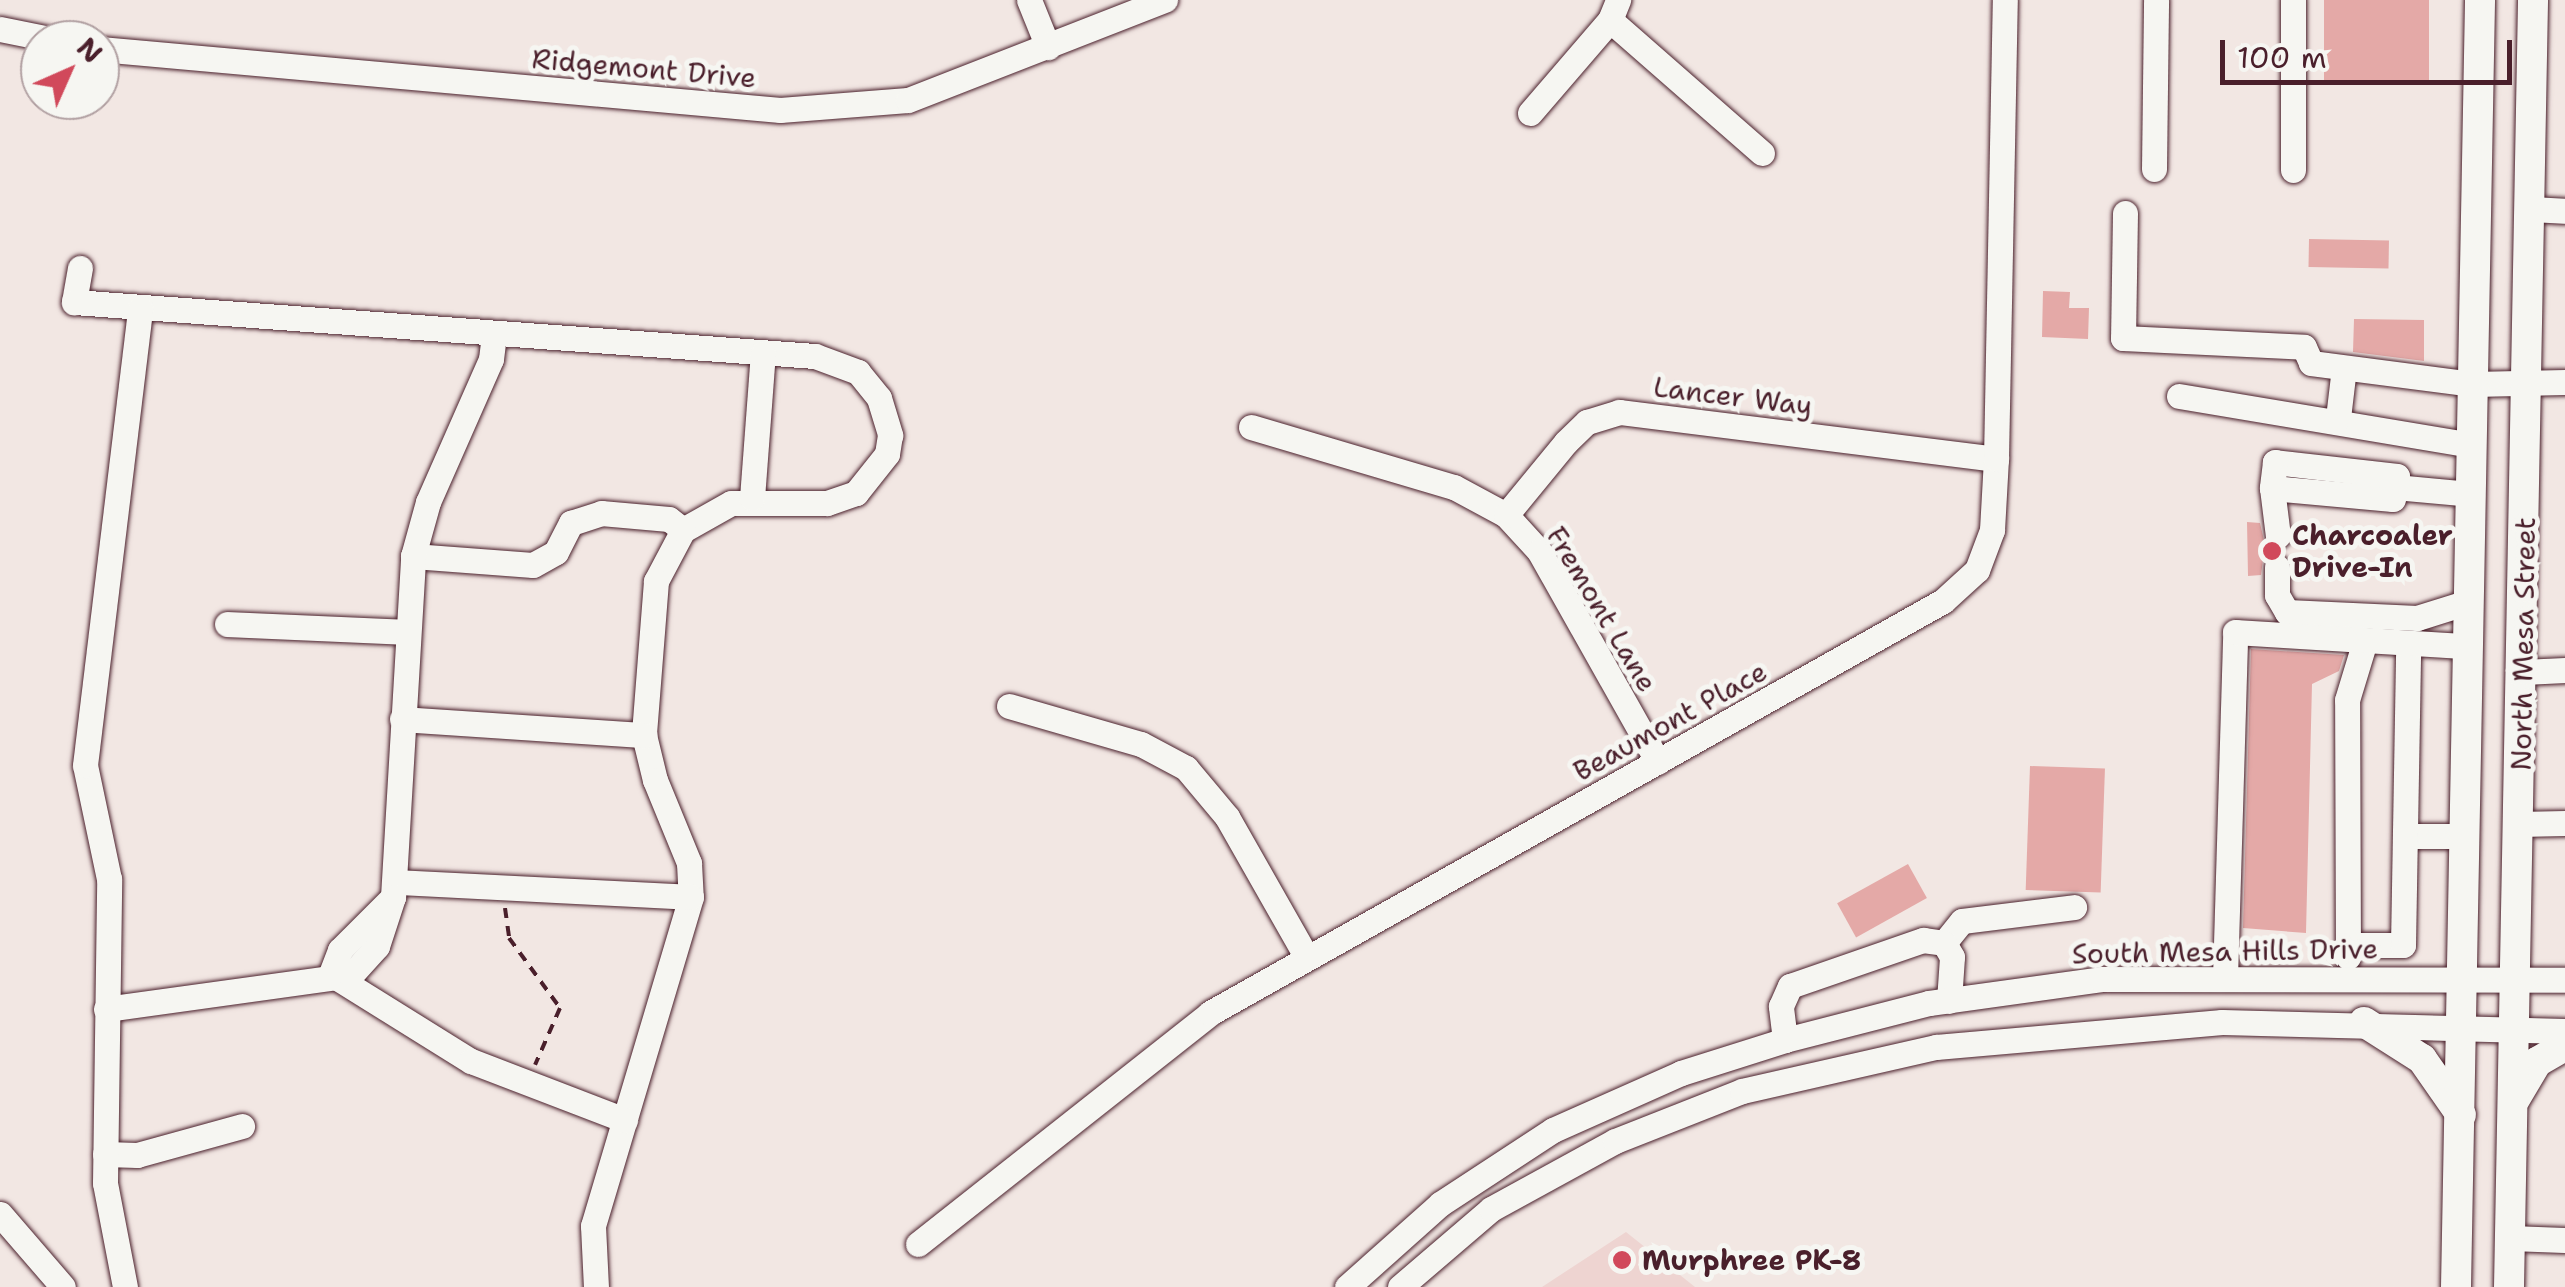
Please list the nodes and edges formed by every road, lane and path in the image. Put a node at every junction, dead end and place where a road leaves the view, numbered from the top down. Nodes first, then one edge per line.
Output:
1 (1028, 0) edge
2 (1164, 0) edge
3 (2005, 0) edge
4 (2156, 0) edge
5 (2292, 0) edge
6 (2480, 0) edge
7 (2533, 0) edge
8 (1614, 10) edge
9 (1048, 47) junction
10 (120, 51) edge
11 (1530, 114) dead end
12 (1762, 152) dead end
13 (2154, 169) dead end
14 (2293, 170) dead end
15 (2530, 209) junction
16 (2565, 211) edge
17 (2125, 213) dead end
18 (80, 268) dead end
19 (140, 308) junction
20 (494, 334) junction
21 (763, 352) junction
22 (2344, 368) junction
23 (2528, 381) junction
24 (2565, 382) edge
25 (2472, 384) junction
26 (2179, 396) dead end
27 (2338, 418) junction
28 (1251, 427) dead end
29 (2471, 445) junction
30 (1996, 458) junction
31 (2470, 494) junction
32 (752, 498) junction
33 (1506, 515) junction
34 (683, 530) junction
35 (2278, 536) dead end
36 (412, 556) junction
37 (2277, 567) dead end
38 (2468, 602) junction
39 (227, 624) dead end
40 (408, 632) junction
41 (2364, 644) junction
42 (2408, 645) junction
43 (2467, 646) junction
44 (2565, 670) edge
45 (2522, 672) junction
46 (1009, 706) dead end
47 (402, 718) junction
48 (644, 735) junction
49 (1658, 762) junction
50 (2518, 824) junction
51 (2565, 824) edge
52 (2405, 836) junction
53 (2464, 836) junction
54 (506, 888) junction
55 (395, 890) junction
56 (692, 897) junction
57 (2074, 907) dead end
58 (1944, 942) junction
59 (2348, 944) junction
60 (1306, 956) junction
61 (331, 974) junction
62 (2462, 976) junction
63 (2348, 977) junction
64 (2225, 978) junction
65 (2514, 978) junction
66 (2565, 980) edge
67 (1939, 1002) junction
68 (106, 1009) junction
69 (2364, 1022) junction
70 (2462, 1026) junction
71 (2514, 1030) junction
72 (2565, 1032) edge
73 (1785, 1040) junction
74 (1936, 1046) junction
75 (2565, 1046) edge
76 (526, 1082) junction
77 (2514, 1101) junction
78 (2461, 1115) junction
79 (624, 1120) junction
80 (242, 1126) dead end
81 (106, 1154) junction
82 (0, 1214) edge
83 (2510, 1238) junction
84 (2565, 1240) edge
85 (918, 1244) dead end
86 (63, 1287) edge
87 (124, 1287) edge
88 (596, 1287) edge
89 (1346, 1287) edge
90 (1400, 1287) edge
91 (2456, 1287) edge
92 (2509, 1287) edge

1 - 9 street
2 - 9 street, Ridgemont Drive
3 - 30 street, Beaumont Place
4 - 13 street
5 - 14 street
6 - 25 main road, North Mesa Street
7 - 15 main road, North Mesa Street
8 - 11 street
8 - 12 street
9 - 10 street, Ridgemont Drive
15 - 16 street
15 - 23 main road, North Mesa Street
17 - 22 street
18 - 19 street
19 - 20 street
19 - 68 street
20 - 21 street
20 - 36 street
21 - 32 street
21 - 32 street
22 - 25 street
22 - 27 street
23 - 24 street
23 - 25 street
23 - 45 main road, North Mesa Street
25 - 29 main road, North Mesa Street
26 - 27 street
27 - 29 street
28 - 33 street, Fremont Lane
29 - 31 main road, North Mesa Street
30 - 33 street, Lancer Way
30 - 49 street, Beaumont Place
31 - 35 street
31 - 38 main road, North Mesa Street
32 - 34 street
33 - 49 street, Fremont Lane
34 - 36 street
34 - 48 street
36 - 40 street
37 - 38 street
38 - 43 main road, North Mesa Street
39 - 40 street
40 - 47 street
41 - 42 street
41 - 59 street
41 - 64 street
42 - 43 street
42 - 52 street
43 - 53 main road, North Mesa Street
44 - 45 street
45 - 50 main road, North Mesa Street
46 - 60 street
47 - 48 street
47 - 55 street
48 - 56 street
49 - 60 street, Beaumont Place
50 - 51 street
50 - 65 main road, North Mesa Street
52 - 53 street
52 - 59 street
53 - 62 main road, North Mesa Street
54 - 55 street
54 - 56 street
54 - 76 path
55 - 61 street
56 - 79 street
57 - 58 street
58 - 67 street
58 - 73 street
59 - 63 street
60 - 85 street, Beaumont Place
61 - 68 street
61 - 76 street
62 - 63 street, South Mesa Hills Drive
62 - 65 street, South Mesa Hills Drive
62 - 70 main road, North Mesa Street
63 - 64 street, South Mesa Hills Drive
64 - 67 street, South Mesa Hills Drive
65 - 66 street, South Mesa Hills Drive
65 - 71 main road, North Mesa Street
67 - 73 street, South Mesa Hills Drive
67 - 74 street
68 - 81 street
69 - 70 street
69 - 74 street
69 - 78 main road
70 - 71 street
70 - 78 main road, North Mesa Street
71 - 72 street
71 - 77 main road, North Mesa Street
73 - 89 street, South Mesa Hills Drive
74 - 90 street
75 - 77 main road
76 - 79 street
77 - 83 main road, North Mesa Street
78 - 91 main road, North Mesa Street
79 - 88 street
80 - 81 street
81 - 87 street
82 - 86 street
83 - 84 street
83 - 92 main road, North Mesa Street

